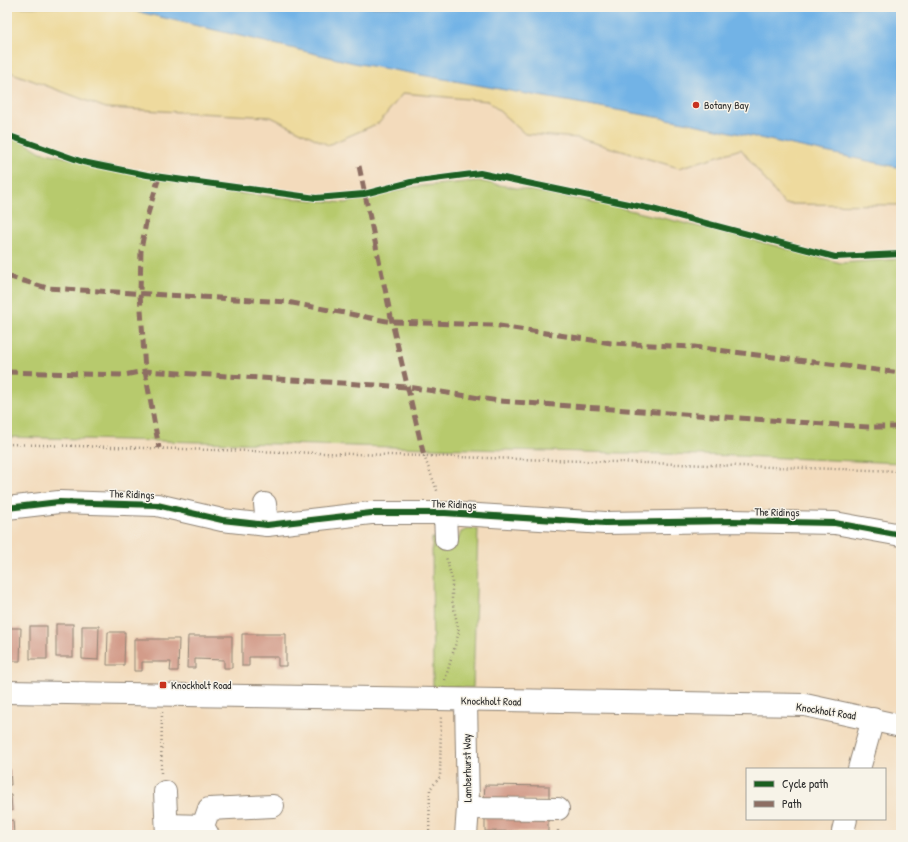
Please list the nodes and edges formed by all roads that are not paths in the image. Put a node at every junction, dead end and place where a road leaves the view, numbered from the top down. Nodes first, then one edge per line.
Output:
1 (265, 504) dead end
2 (7, 508) edge
3 (445, 513) junction
4 (267, 525) junction
5 (901, 535) edge
6 (446, 539) road end
7 (7, 692) edge
8 (466, 701) junction
9 (873, 719) junction
10 (901, 726) edge
11 (859, 768) edge
12 (165, 792) road end
13 (274, 806) dead end
14 (468, 808) junction
15 (558, 809) dead end
16 (846, 820) edge
17 (167, 830) edge
18 (206, 830) edge
19 (466, 835) edge
20 (843, 835) edge

1 - 4 street
2 - 4 street, The Ridings
3 - 4 street, The Ridings
3 - 5 street, The Ridings
3 - 6 street, The Ridings
7 - 8 street, Knockholt Road
8 - 9 street, Knockholt Road
8 - 14 street, Lamberhurst Way
9 - 10 street, Knockholt Road
9 - 11 street
12 - 17 street
13 - 18 street
14 - 15 street
14 - 19 street, Lamberhurst Way
16 - 20 street
17 - 18 street

